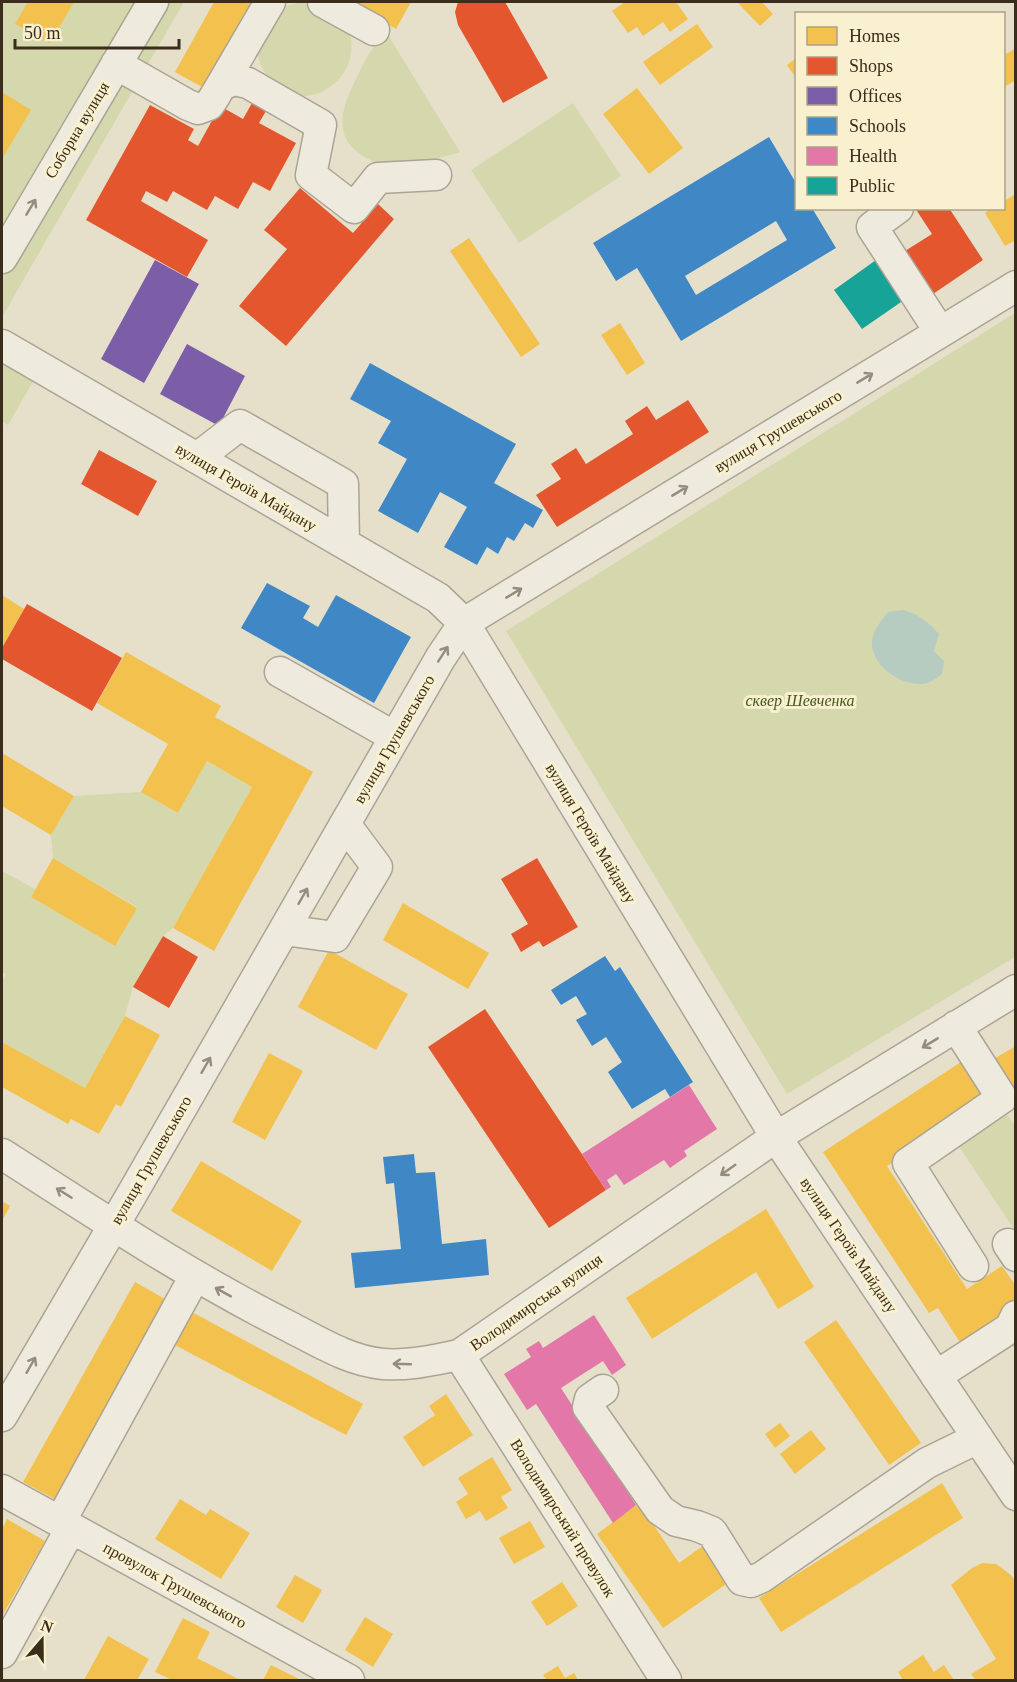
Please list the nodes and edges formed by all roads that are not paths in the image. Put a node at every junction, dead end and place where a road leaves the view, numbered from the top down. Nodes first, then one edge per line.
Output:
1 (153, 2) edge
2 (270, 2) edge
3 (323, 2) edge
4 (374, 30) dead end
5 (116, 64) junction
6 (222, 85) junction
7 (436, 175) dead end
8 (895, 210) edge
9 (2, 258) edge
10 (1016, 285) edge
11 (940, 332) junction
12 (2, 345) edge
13 (197, 458) junction
14 (344, 543) junction
15 (464, 623) junction
16 (280, 672) dead end
17 (395, 737) junction
18 (345, 824) junction
19 (284, 930) junction
20 (1016, 990) edge
21 (956, 1026) junction
22 (1009, 1101) edge
23 (776, 1137) junction
24 (2, 1154) edge
25 (113, 1224) junction
26 (973, 1266) dead end
27 (195, 1276) junction
28 (1016, 1316) edge
29 (459, 1355) junction
30 (936, 1376) junction
31 (603, 1390) dead end
32 (2, 1416) edge
33 (978, 1438) junction
34 (2, 1490) edge
35 (1016, 1495) edge
36 (65, 1525) junction
37 (2, 1653) edge
38 (349, 1680) edge
39 (666, 1680) edge

1 - 5 street, Соборна вулиця
2 - 6 street
3 - 4 street
5 - 6 street
9 -> 5 street, Соборна вулиця
6 - 7 street
8 - 11 street
10 - 11 street, вулиця Грушевського
15 -> 11 street, вулиця Грушевського
12 - 13 street, вулиця Героїв Майдану
13 - 14 street, вулиця Героїв Майдану
13 - 14 street
14 - 15 street, вулиця Героїв Майдану
17 -> 15 street, вулиця Грушевського
15 - 23 street, вулиця Героїв Майдану
16 - 17 street
17 - 18 street, вулиця Грушевського
19 -> 18 street, вулиця Грушевського
18 - 19 street
25 -> 19 street, вулиця Грушевського
20 - 21 street, Володимирська вулиця
21 - 22 street
21 -> 23 street, Володимирська вулиця
22 - 26 street
23 -> 29 street, Володимирська вулиця
23 - 30 street, вулиця Героїв Майдану
25 -> 24 street, Володимирська вулиця
25 - 27 street, Володимирська вулиця
32 -> 25 street, вулиця Грушевського
29 -> 27 street, Володимирська вулиця
27 - 36 street
28 - 30 street
29 - 39 street, Володимирський провулок
30 - 33 street, вулиця Героїв Майдану
31 - 33 street
33 - 35 street, вулиця Героїв Майдану
34 - 36 street, провулок Грушевського
36 - 37 street
36 - 38 street, провулок Грушевського

